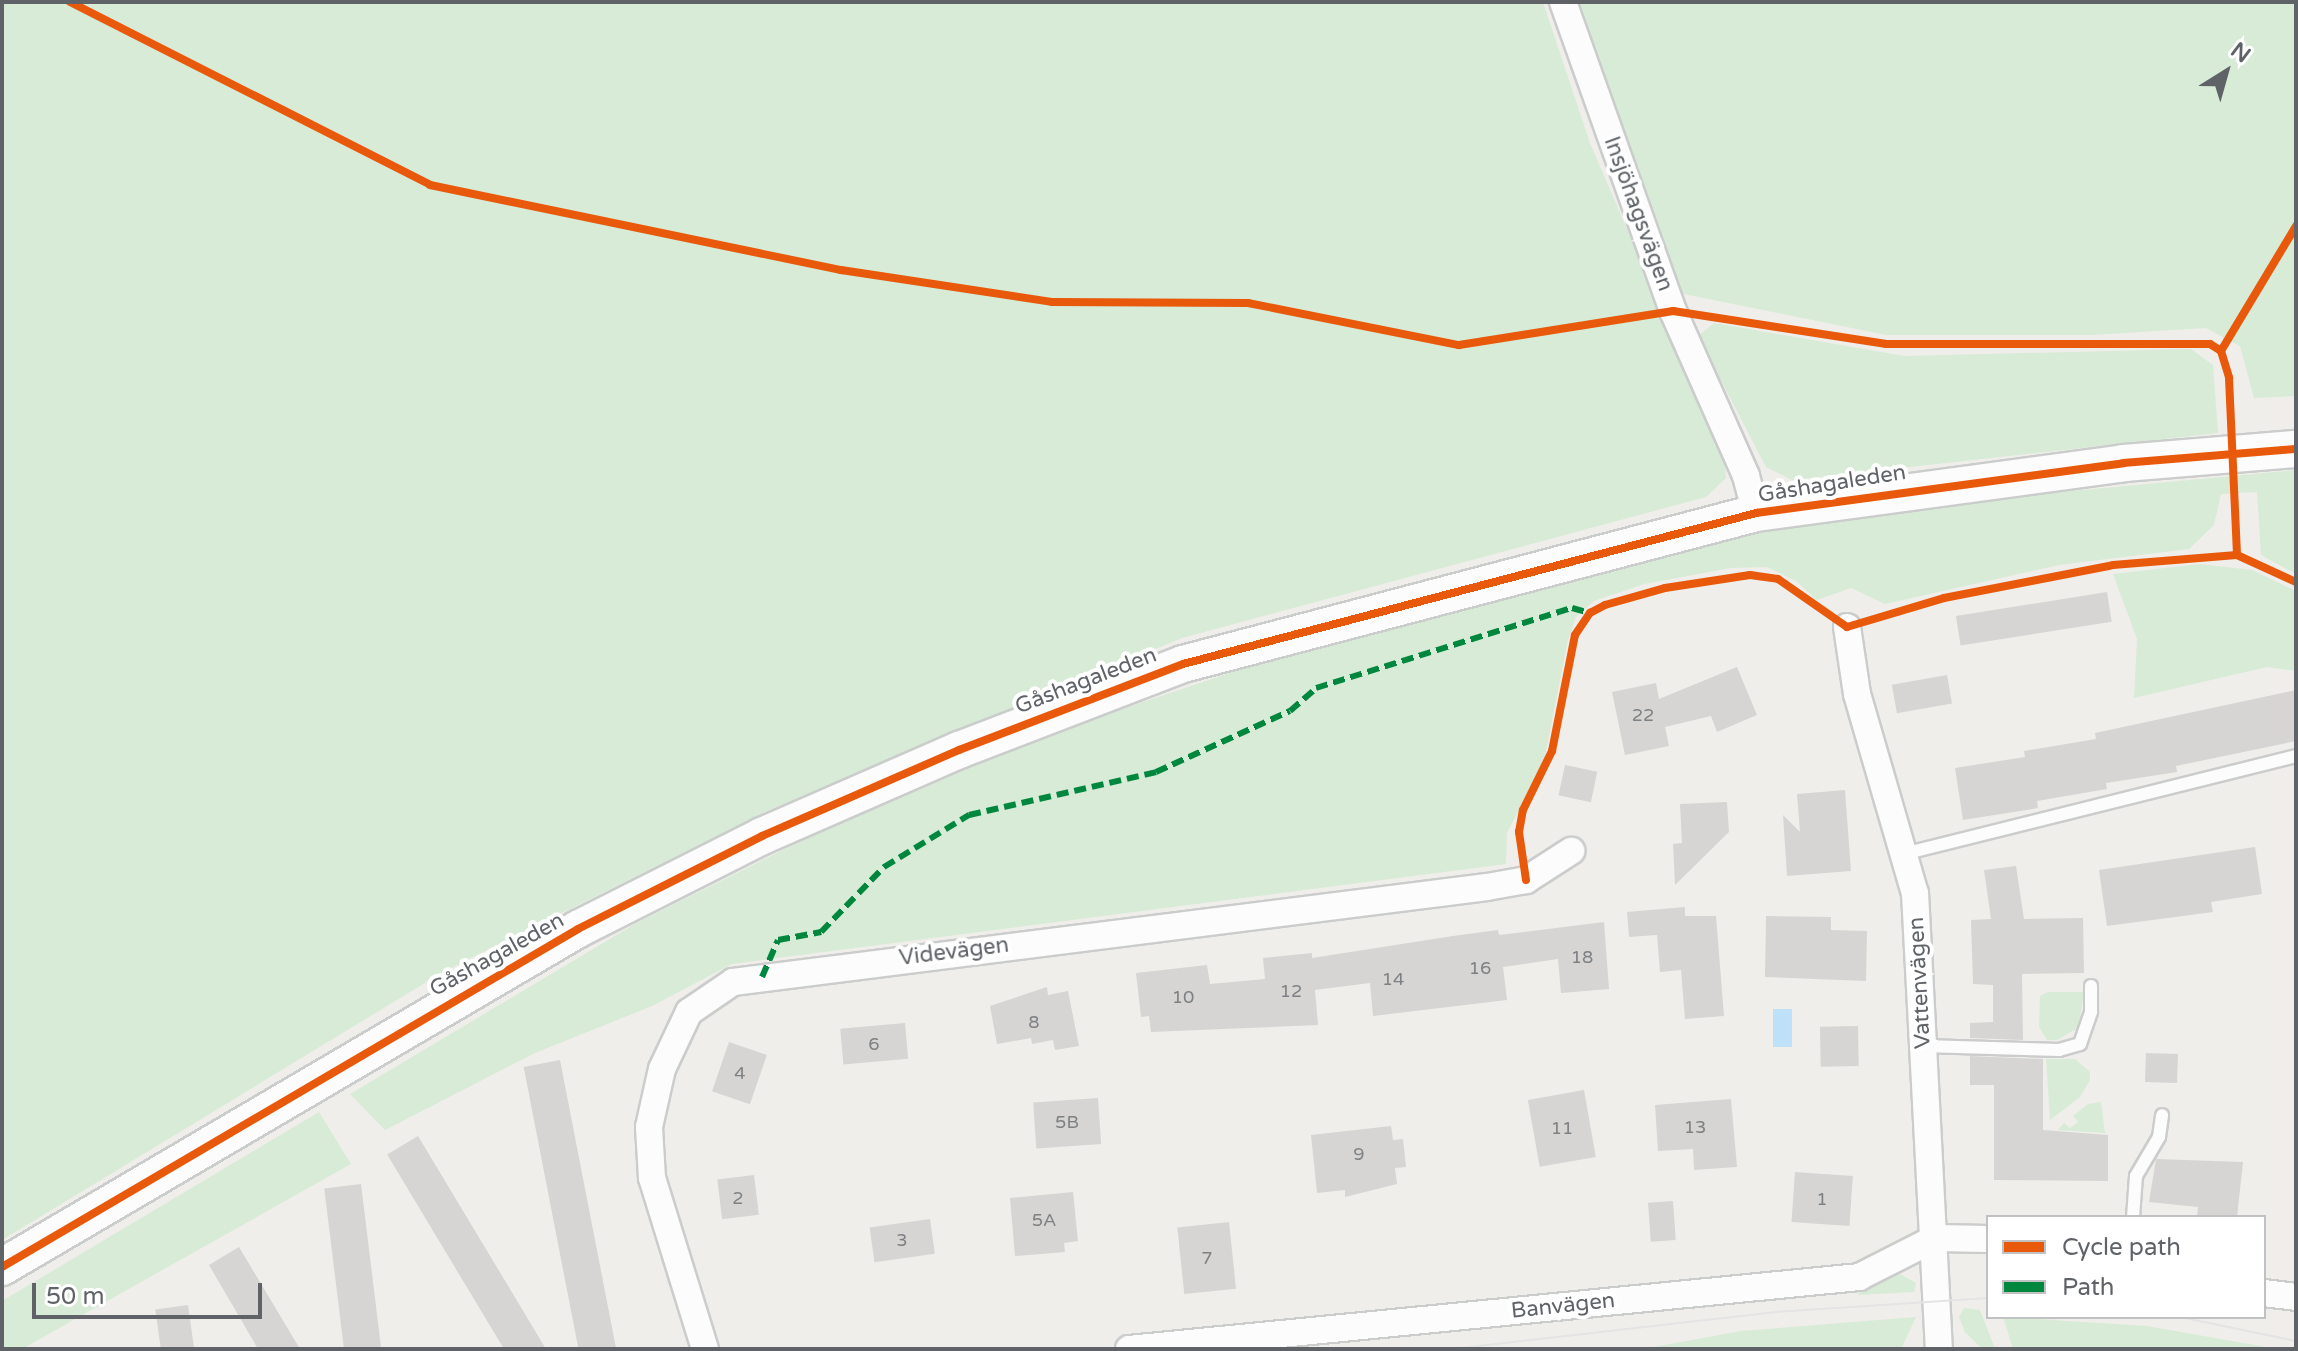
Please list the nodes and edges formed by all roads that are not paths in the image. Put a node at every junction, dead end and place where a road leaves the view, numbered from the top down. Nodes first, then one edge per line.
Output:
1 (1563, 2) edge
2 (2296, 449) edge
3 (1756, 513) junction
4 (1847, 627) dead end
5 (2296, 756) edge
6 (1571, 851) dead end
7 (1907, 853) junction
8 (2091, 986) dead end
9 (1923, 1046) junction
10 (2162, 1115) dead end
11 (2133, 1215) edge
12 (1936, 1238) junction
13 (1986, 1239) edge
14 (2, 1267) edge
15 (2266, 1293) edge
16 (2296, 1297) edge
17 (705, 1349) edge
18 (1129, 1349) edge
19 (1939, 1349) edge

1 - 3 street, Insjöhagsvägen
2 - 3 main road, Gåshagaleden
3 - 14 main road, Gåshagaleden
4 - 7 street, Vattenvägen
5 - 7 lane
6 - 17 street, Videvägen
7 - 9 street, Vattenvägen
8 - 9 lane
9 - 12 street, Vattenvägen
10 - 11 lane
12 - 13 street, Banvägen
12 - 18 street, Banvägen
12 - 19 street, Vattenvägen
15 - 16 street

